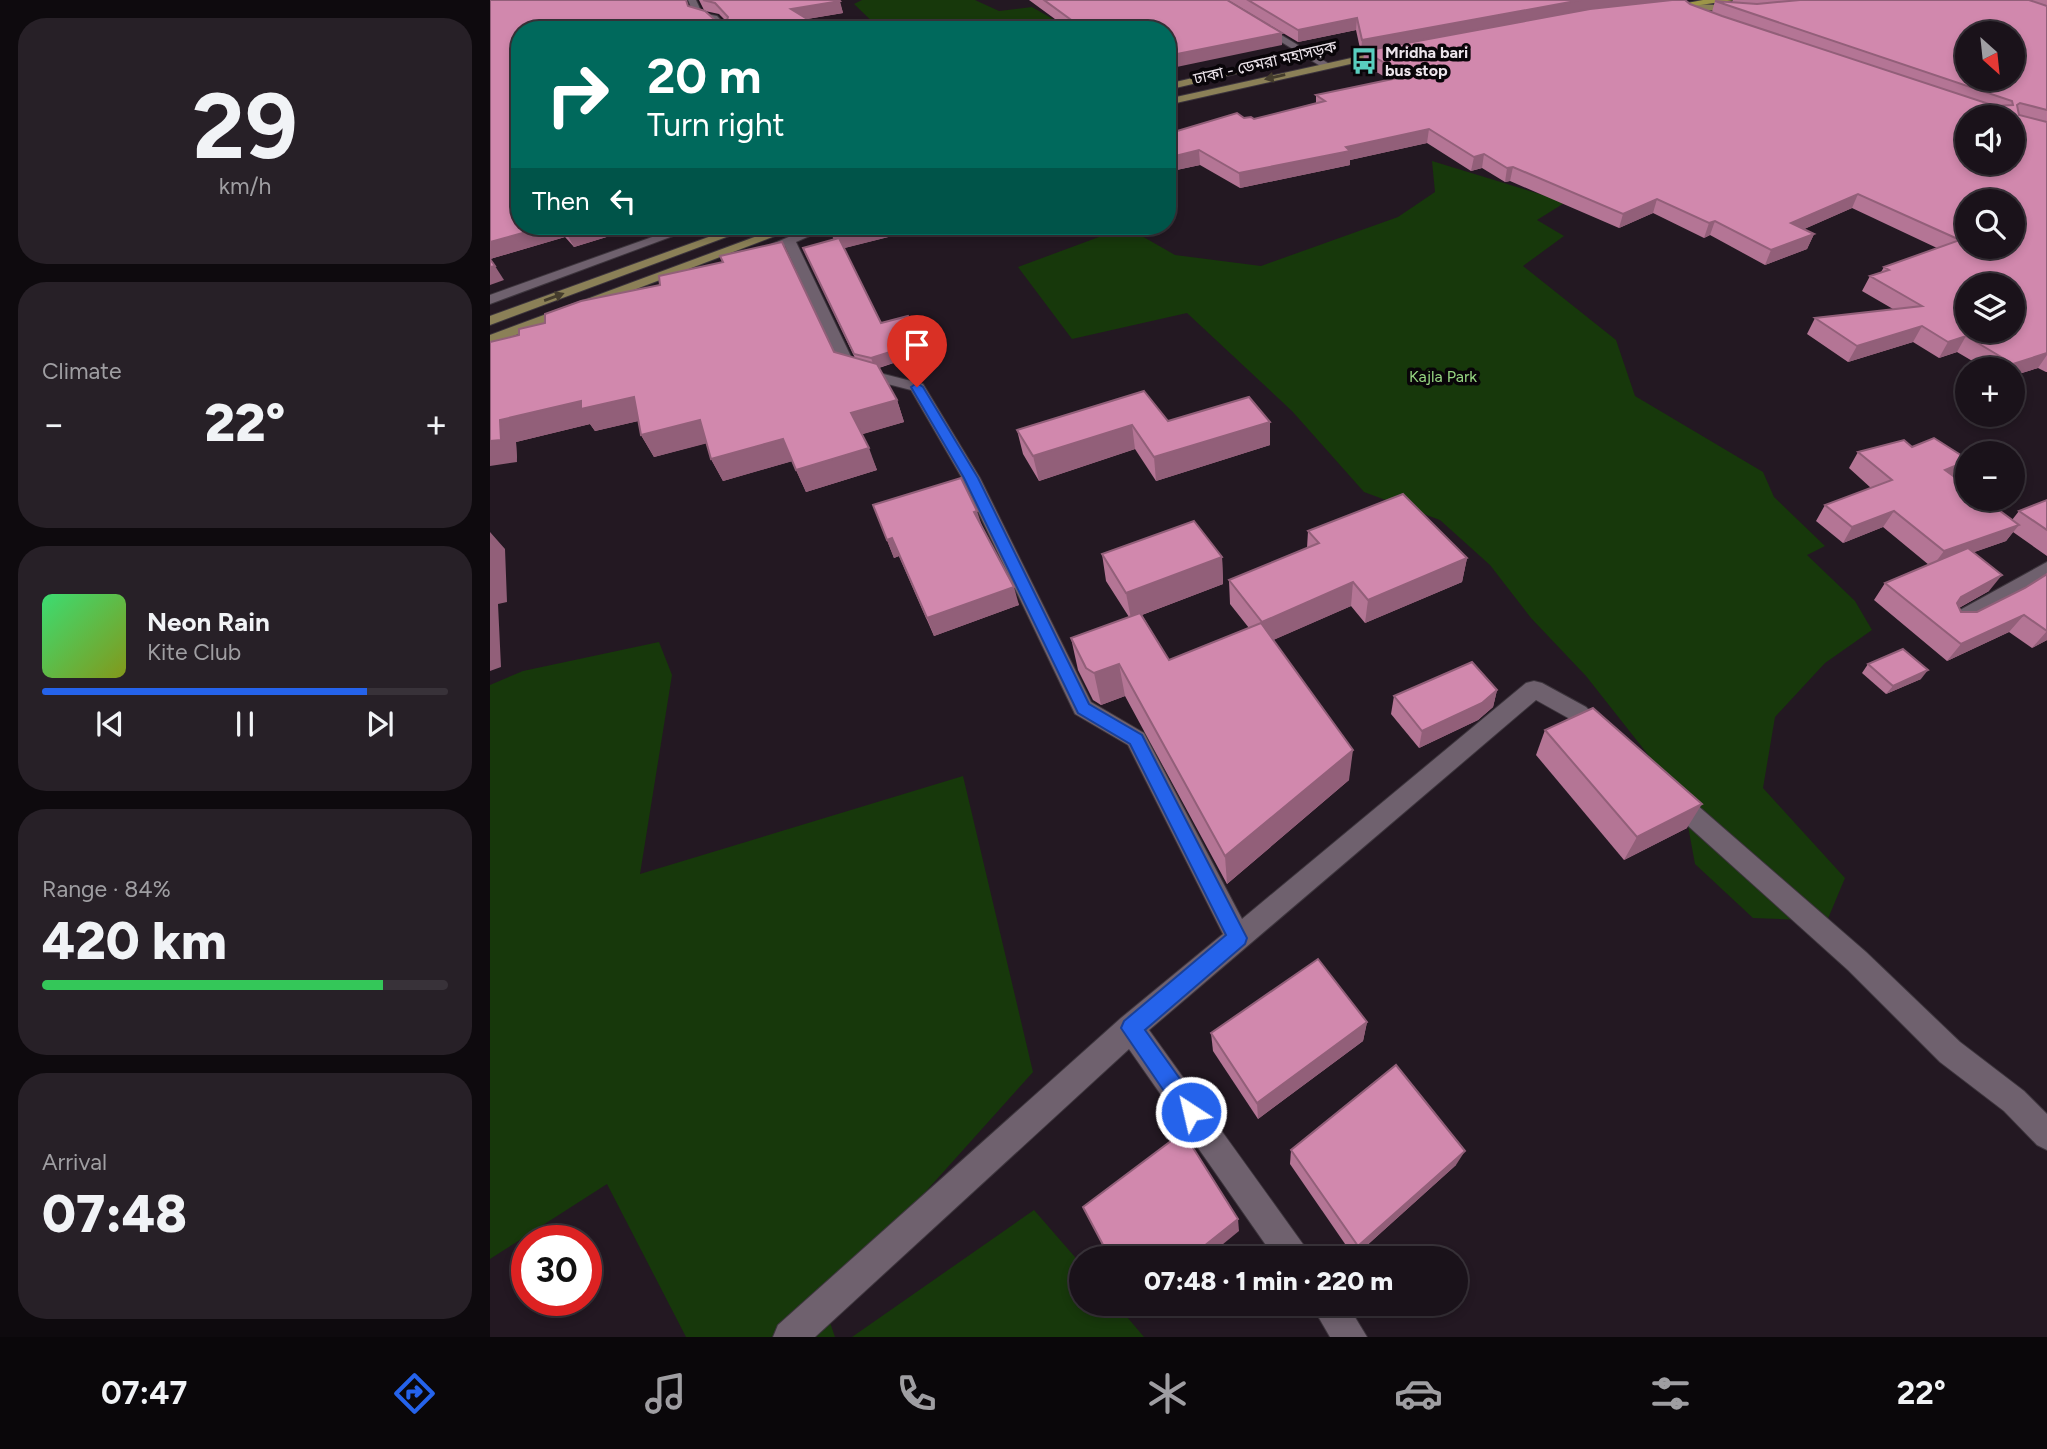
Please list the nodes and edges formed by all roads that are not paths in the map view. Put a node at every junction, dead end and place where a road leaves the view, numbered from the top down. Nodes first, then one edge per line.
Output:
1 (692, 0) edge
2 (1217, 0) edge
3 (1730, 0) edge
4 (1677, 2) edge
5 (1653, 8) edge
6 (1753, 10) edge
7 (1711, 20) edge
8 (717, 21) edge
9 (1409, 49) edge
10 (1309, 55) junction
11 (1296, 58) dead end
12 (1344, 61) junction
13 (1326, 65) junction
14 (1257, 66) dead end
15 (1176, 85) edge
16 (1176, 100) edge
17 (663, 235) edge
18 (725, 235) edge
19 (786, 235) edge
20 (787, 235) edge
21 (793, 235) edge
22 (490, 300) edge
23 (490, 321) edge
24 (490, 340) edge
25 (490, 354) edge
26 (2047, 569) edge
27 (1956, 621) edge
28 (1619, 750) edge
29 (1661, 787) edge
30 (1238, 938) junction
31 (1131, 1028) junction
32 (2047, 1135) edge
33 (1285, 1246) edge
34 (1335, 1316) edge
35 (790, 1337) edge
36 (1350, 1337) edge

1 - 8 street
2 - 10 street
3 - 4 highway
4 - 5 main road
4 - 6 main road
4 - 7 street
9 - 12 main road, ঢাকা - ডেমরা মহাসড়ক
10 - 11 main road, ঢাকা - ডেমরা মহাসড়ক
10 - 12 main road, ঢাকা - ডেমরা মহাসড়ক
10 - 13 street
12 - 13 main road, ঢাকা - ডেমরা মহাসড়ক
13 -> 16 main road, ঢাকা - ডেমরা মহাসড়ক
14 - 15 main road, ঢাকা - ডেমরা মহাসড়ক
17 - 22 street
23 -> 18 main road
19 - 24 main road
20 - 25 street
21 - 30 street
26 - 27 street
28 - 30 street
29 - 32 street
30 - 31 street
31 - 33 street
31 - 35 street
34 - 36 street

